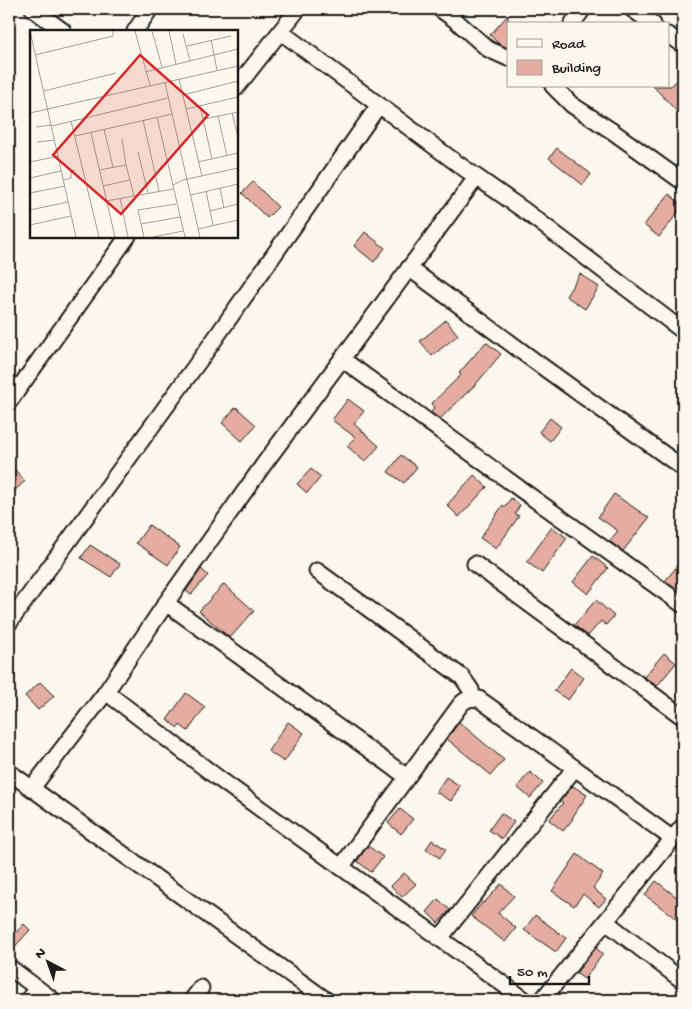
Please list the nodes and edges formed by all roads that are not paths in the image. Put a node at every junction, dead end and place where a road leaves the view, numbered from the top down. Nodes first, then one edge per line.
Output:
1 (32, 9) edge
2 (150, 9) edge
3 (298, 9) edge
4 (583, 9) edge
5 (632, 9) edge
6 (444, 10) edge
7 (573, 22) edge
8 (650, 22) edge
9 (62, 30) edge
10 (136, 30) edge
11 (281, 32) junction
12 (670, 35) edge
13 (683, 45) edge
14 (507, 58) edge
15 (238, 86) edge
16 (555, 88) edge
17 (379, 105) junction
18 (476, 178) junction
19 (683, 182) edge
20 (127, 238) edge
21 (409, 268) junction
22 (683, 331) edge
23 (342, 359) junction
24 (9, 402) edge
25 (683, 468) edge
26 (476, 564) dead end
27 (317, 572) dead end
28 (166, 603) junction
29 (683, 605) edge
30 (9, 623) edge
31 (106, 692) junction
32 (472, 698) junction
33 (683, 717) edge
34 (574, 768) junction
35 (9, 772) edge
36 (407, 778) junction
37 (32, 788) junction
38 (683, 826) edge
39 (673, 839) junction
40 (341, 867) junction
41 (606, 922) junction
42 (440, 938) junction
43 (9, 967) edge
44 (683, 981) edge
45 (37, 988) junction
46 (200, 988) dead end
47 (28, 1000) edge
48 (53, 1000) edge
49 (192, 1000) edge
50 (325, 1000) edge
51 (525, 1000) edge
52 (542, 1000) edge

1 - 9 street
2 - 10 street
3 - 11 street
4 - 7 street
5 - 8 street
6 - 14 street
11 - 15 street
11 - 17 street
12 - 13 street
16 - 19 street
17 - 18 street
17 - 30 street
18 - 21 street
18 - 22 street
20 - 24 street
21 - 23 street
21 - 25 street
23 - 28 street
23 - 29 street
26 - 33 street
27 - 32 street
28 - 31 street
28 - 36 street
31 - 37 street
31 - 40 street
32 - 34 street
32 - 36 street
34 - 39 street
34 - 42 street
35 - 37 street
36 - 40 street
37 - 50 street
38 - 39 street
39 - 41 street
40 - 42 street
41 - 44 street
41 - 52 street
42 - 51 street
43 - 45 street
45 - 47 street
45 - 48 street
46 - 49 street

